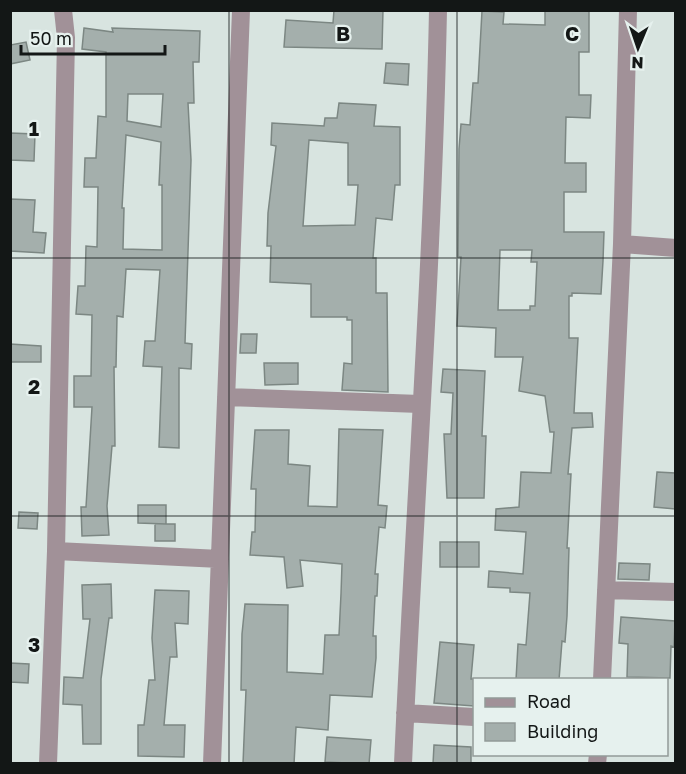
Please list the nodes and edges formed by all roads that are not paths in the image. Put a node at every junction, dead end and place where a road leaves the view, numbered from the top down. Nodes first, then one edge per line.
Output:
1 (63, 10) edge
2 (241, 10) edge
3 (438, 10) edge
4 (628, 10) edge
5 (622, 244) junction
6 (675, 248) edge
7 (226, 397) junction
8 (420, 404) junction
9 (56, 551) junction
10 (220, 559) junction
11 (606, 590) junction
12 (675, 592) edge
13 (602, 678) edge
14 (405, 713) junction
15 (473, 717) edge
16 (48, 764) edge
17 (212, 764) edge
18 (402, 764) edge

1 - 9 street
2 - 7 street
3 - 8 street
4 - 5 street
5 - 6 street
5 - 11 street
7 - 8 street
7 - 10 street
8 - 14 street
9 - 10 street
9 - 16 street
10 - 17 street
11 - 12 street
11 - 13 street
14 - 15 street
14 - 18 street

